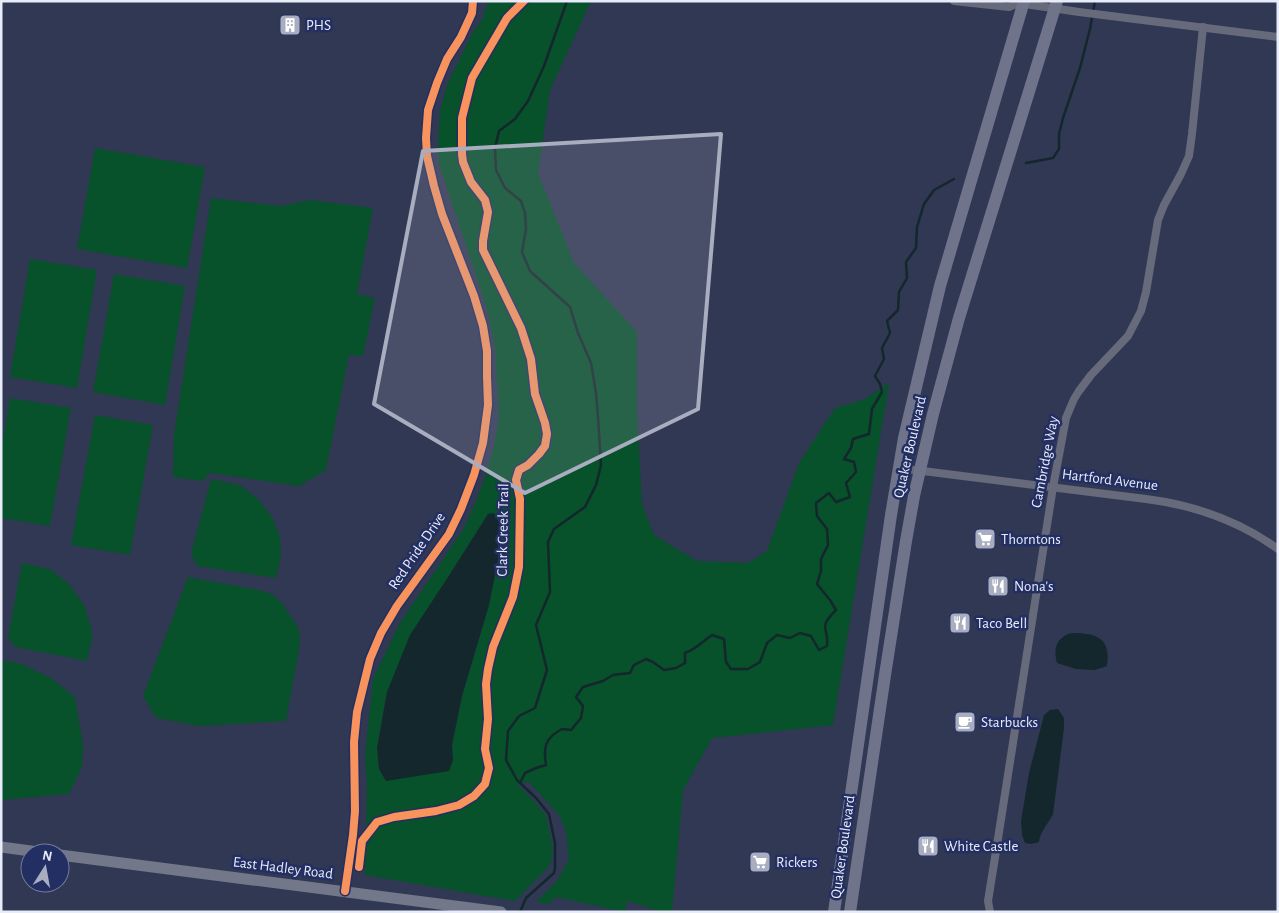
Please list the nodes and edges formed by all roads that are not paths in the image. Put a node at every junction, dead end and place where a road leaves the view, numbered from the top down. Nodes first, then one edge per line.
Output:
1 (474, 1) edge
2 (954, 1) edge
3 (1021, 3) edge
4 (1055, 5) edge
5 (1202, 27) junction
6 (1278, 37) edge
7 (899, 468) junction
8 (920, 471) junction
9 (1053, 487) junction
10 (1278, 549) edge
11 (1, 847) edge
12 (20, 850) edge
13 (70, 856) edge
14 (839, 877) junction
15 (345, 891) junction
16 (988, 901) junction
17 (498, 911) edge
18 (827, 912) edge
19 (834, 912) edge
20 (850, 912) edge
21 (982, 912) edge
22 (990, 912) edge

1 - 15 street, Red Pride Drive
2 - 3 street
3 - 4 street
3 - 7 main road, Quaker Boulevard
4 - 5 street
4 - 8 main road, Quaker Boulevard
5 - 6 street
5 - 9 street, Cambridge Way
7 - 8 street, Hartford Avenue
7 - 14 main road, Quaker Boulevard
8 - 9 street, Hartford Avenue
8 - 20 main road, Quaker Boulevard
9 - 10 street, Hartford Avenue
9 - 16 street, Cambridge Way
11 - 12 street
13 - 15 street, East Hadley Road
14 - 18 main road
14 - 19 main road, Quaker Boulevard
15 - 17 street, East Hadley Road
16 - 21 street, Cambridge Way
16 - 22 street, Cambridge Way

